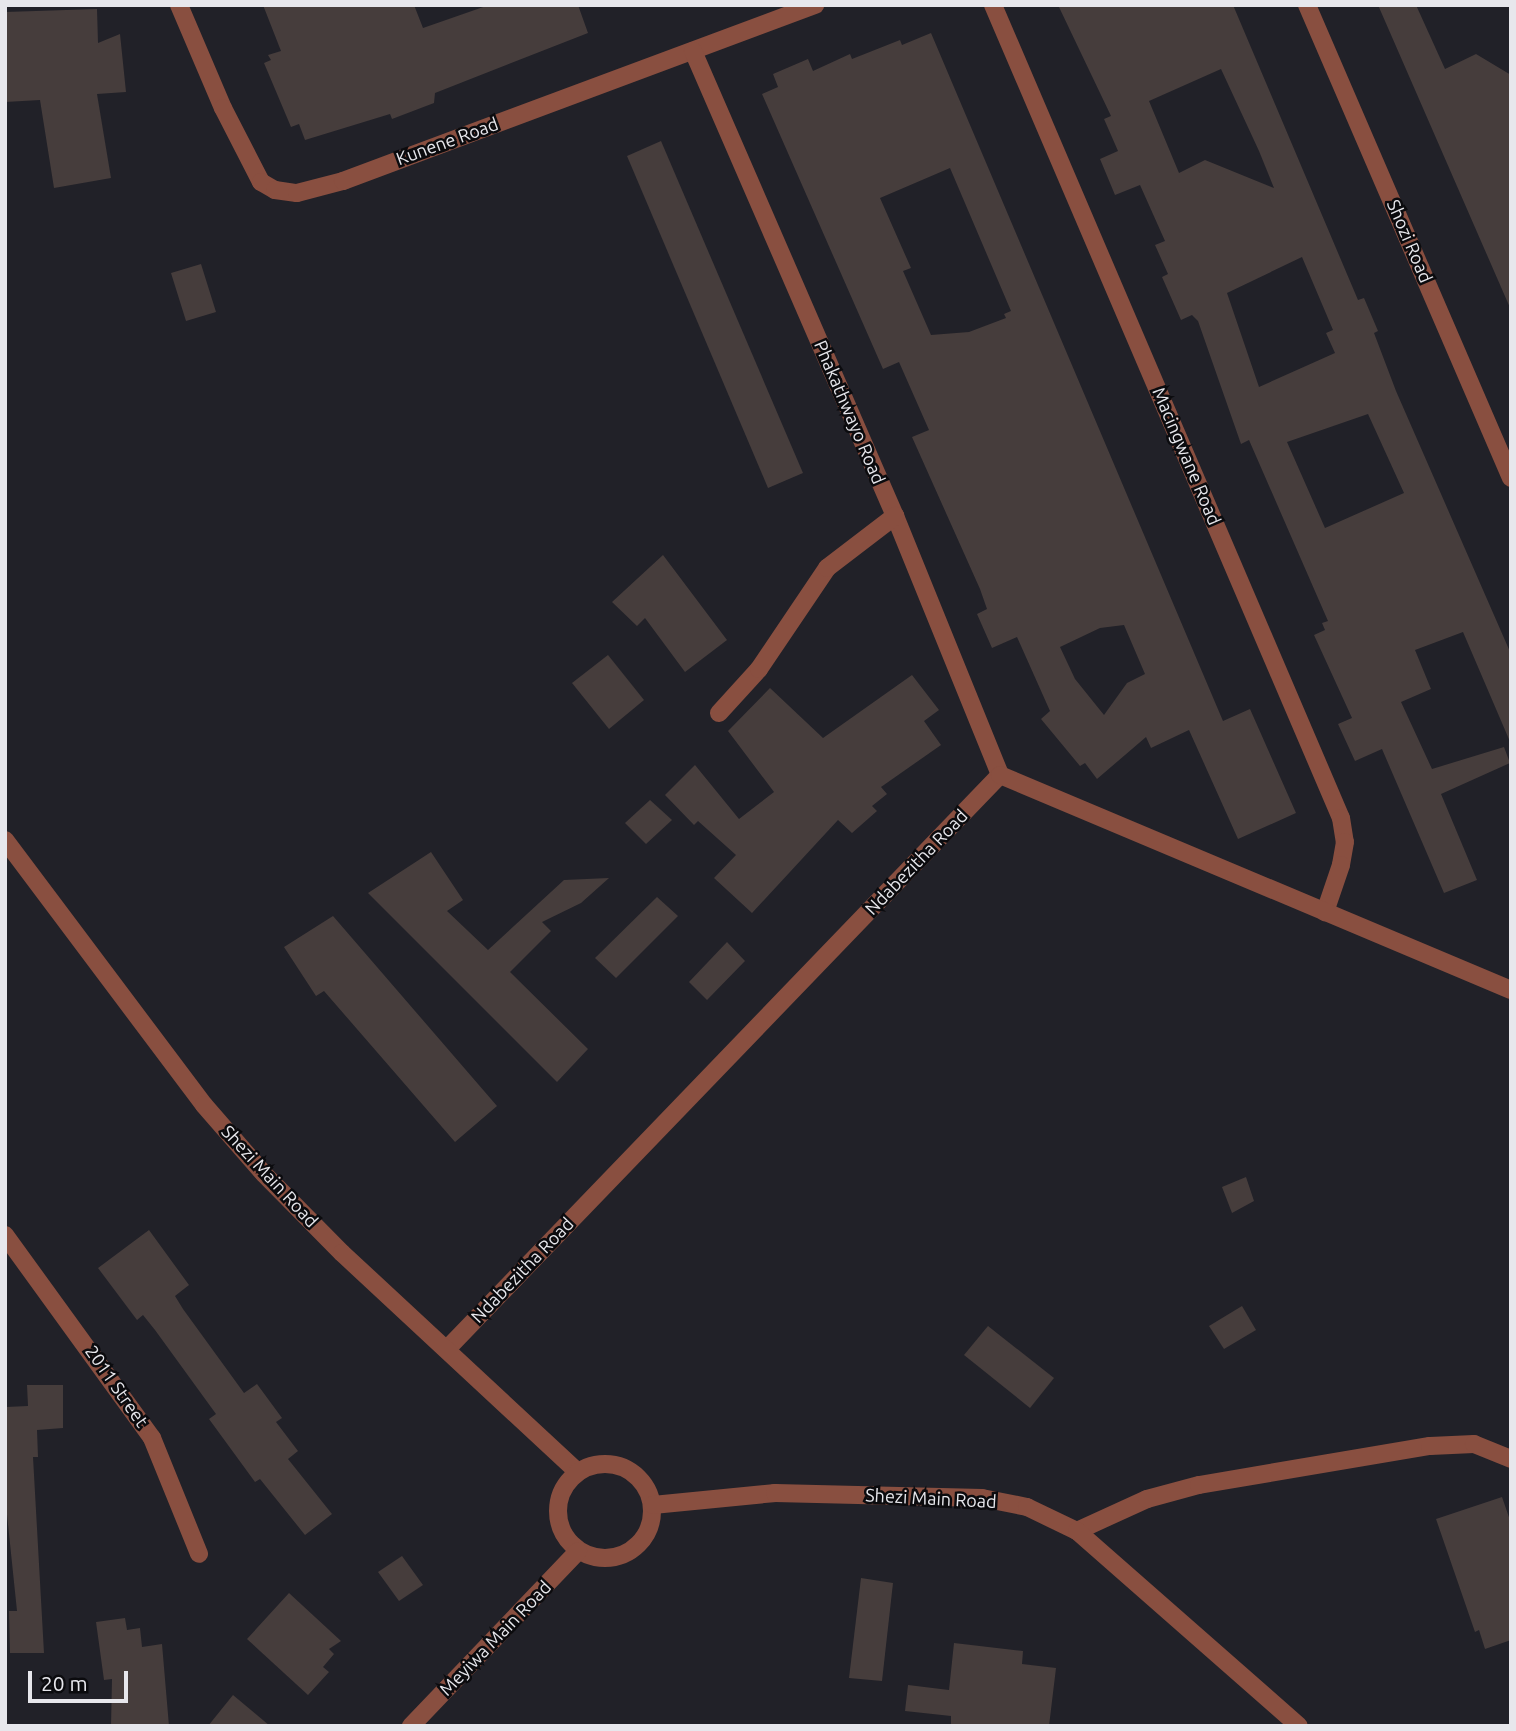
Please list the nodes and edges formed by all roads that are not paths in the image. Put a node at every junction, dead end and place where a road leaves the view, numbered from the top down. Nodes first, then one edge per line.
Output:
1 (179, 5) edge
2 (816, 5) edge
3 (993, 5) edge
4 (1307, 5) edge
5 (693, 51) junction
6 (1511, 478) edge
7 (895, 516) junction
8 (719, 713) dead end
9 (1000, 775) junction
10 (5, 840) edge
11 (1325, 912) junction
12 (1511, 990) edge
13 (5, 1235) edge
14 (447, 1349) junction
15 (1511, 1459) edge
16 (578, 1472) junction
17 (653, 1505) junction
18 (1077, 1531) junction
19 (578, 1550) junction
20 (200, 1554) dead end
21 (411, 1726) edge
22 (1299, 1726) edge

1 - 5 street, Kunene Road
2 - 5 street, Kunene Road
3 - 11 street, Macingwane Road
4 - 6 street, Shozi Road
5 - 7 street, Phakathwayo Road
7 - 8 street
7 - 9 street, Phakathwayo Road
9 - 11 street
9 - 14 street, Ndabezitha Road
10 - 14 street, Shezi Main Road
11 - 12 street
13 - 20 street, 2011 Street
14 - 16 street, Shezi Main Road
15 - 18 street
16 - 17 street
16 - 19 street
17 - 18 street, Shezi Main Road
17 - 19 street
18 - 22 street, Shezi Main Road
19 - 21 street, Meyiwa Main Road

